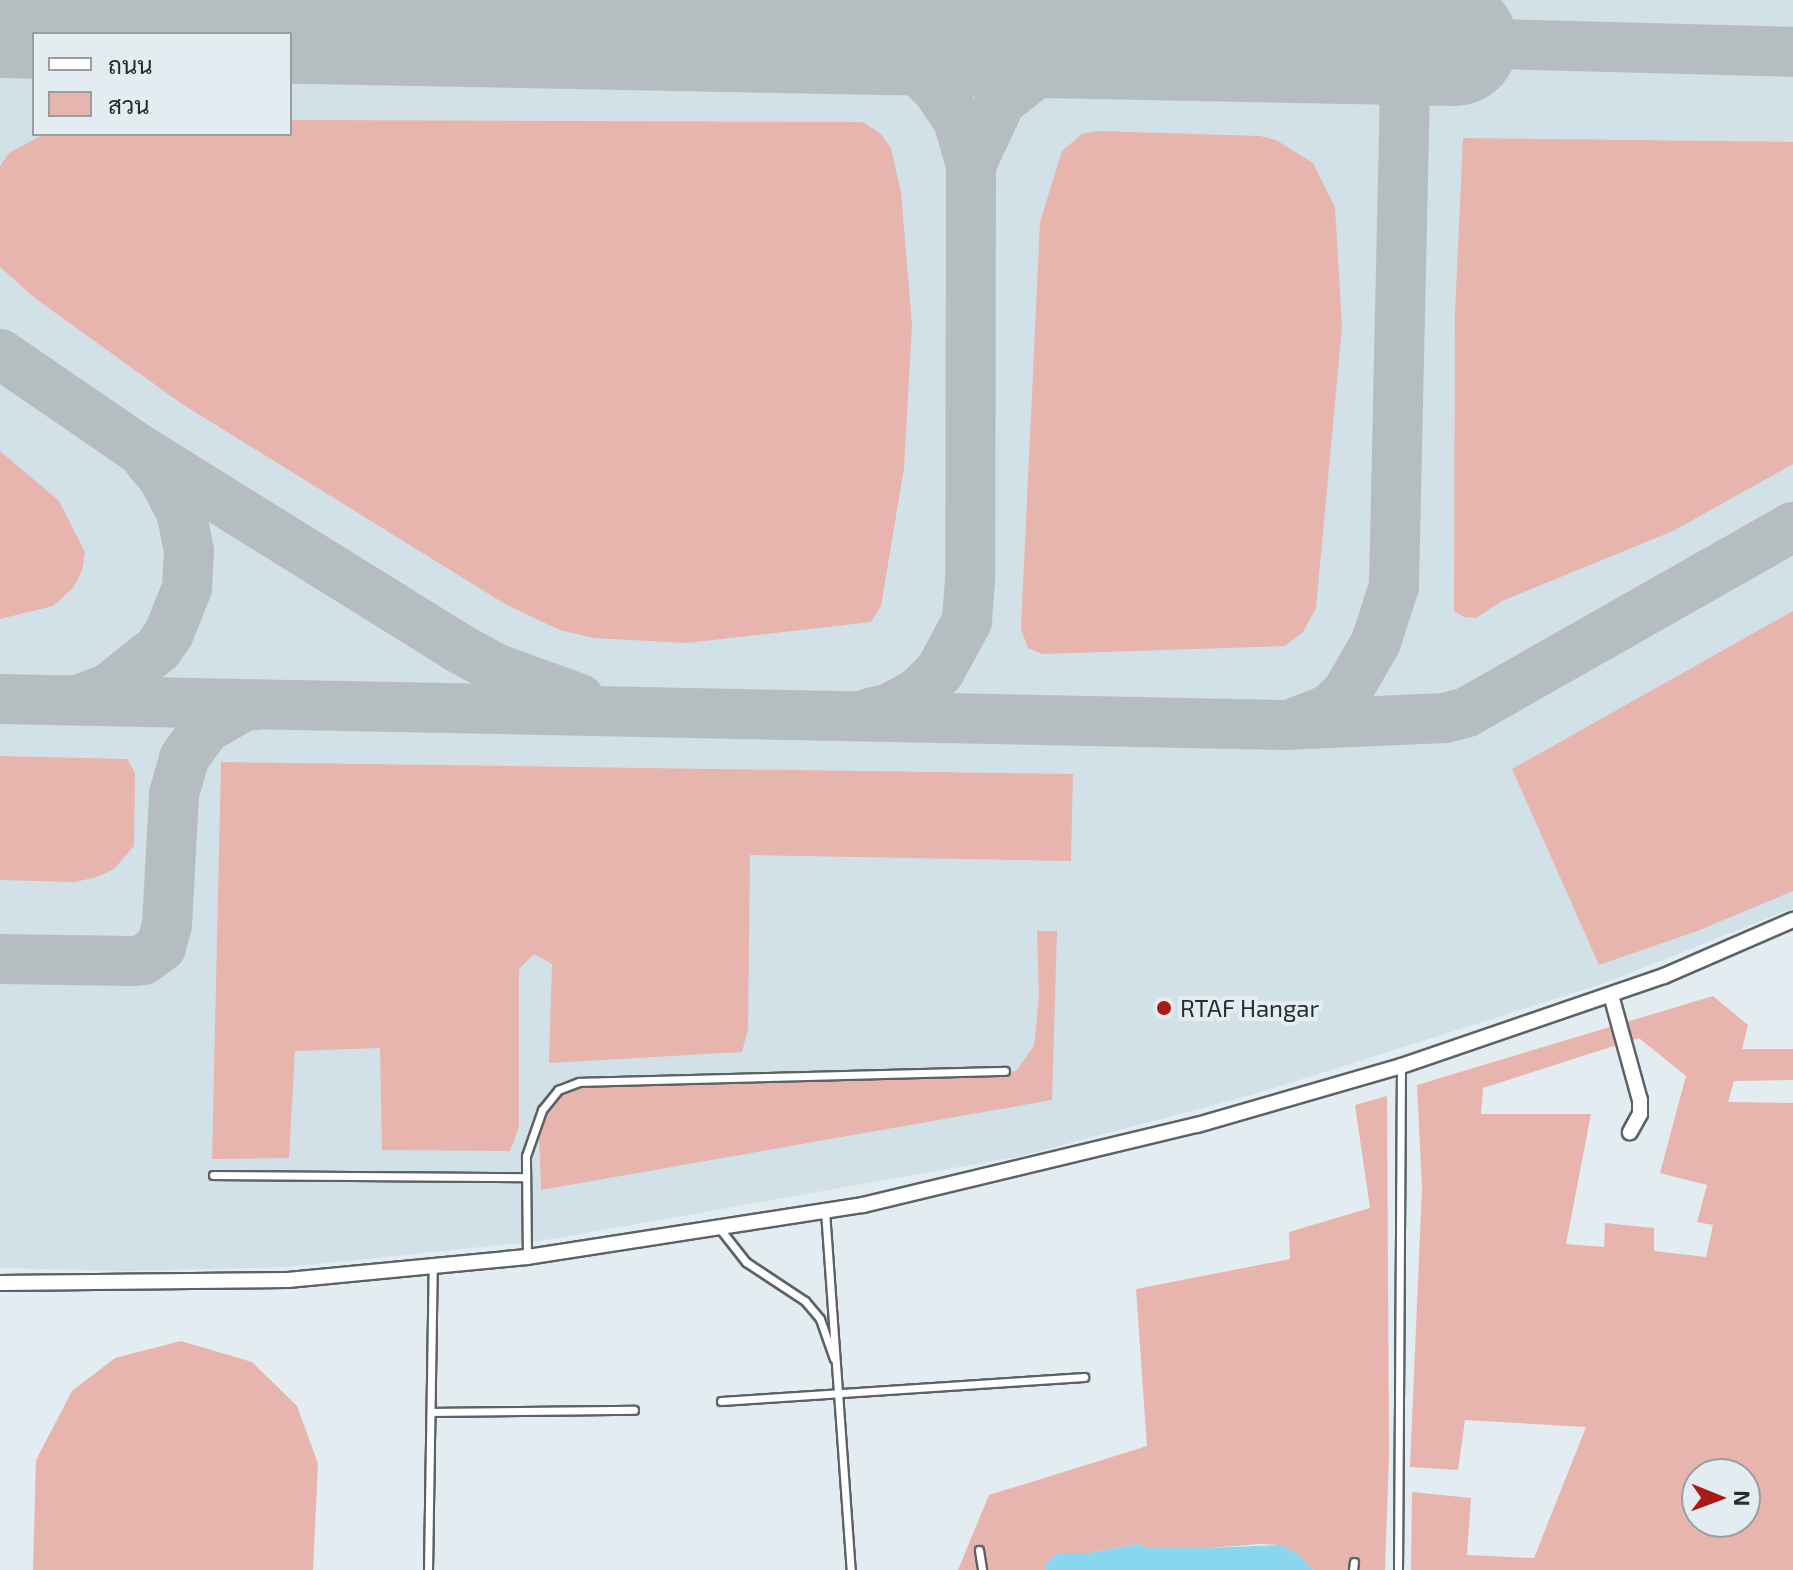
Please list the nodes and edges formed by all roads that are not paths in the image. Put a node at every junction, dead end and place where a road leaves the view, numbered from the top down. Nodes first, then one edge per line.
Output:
1 (1793, 920) edge
2 (1611, 995) junction
3 (1401, 1066) junction
4 (1005, 1071) dead end
5 (1630, 1132) dead end
6 (213, 1175) dead end
7 (526, 1177) junction
8 (825, 1211) junction
9 (718, 1227) junction
10 (527, 1257) junction
11 (433, 1266) junction
12 (0, 1283) edge
13 (836, 1364) junction
14 (1084, 1377) dead end
15 (838, 1394) junction
16 (721, 1401) dead end
17 (634, 1410) dead end
18 (431, 1412) junction
19 (979, 1550) dead end
20 (428, 1570) edge
21 (851, 1570) edge
22 (982, 1570) edge
23 (1398, 1570) edge

1 - 2 street
2 - 3 street
2 - 5 street
3 - 8 street
3 - 23 lane
4 - 7 lane
6 - 7 lane
7 - 10 lane
8 - 9 street
8 - 13 lane
9 - 10 street
9 - 13 lane
10 - 11 street
11 - 12 street
11 - 18 lane
13 - 15 lane
14 - 15 lane
15 - 16 lane
15 - 21 lane
17 - 18 lane
18 - 20 lane
19 - 22 lane

